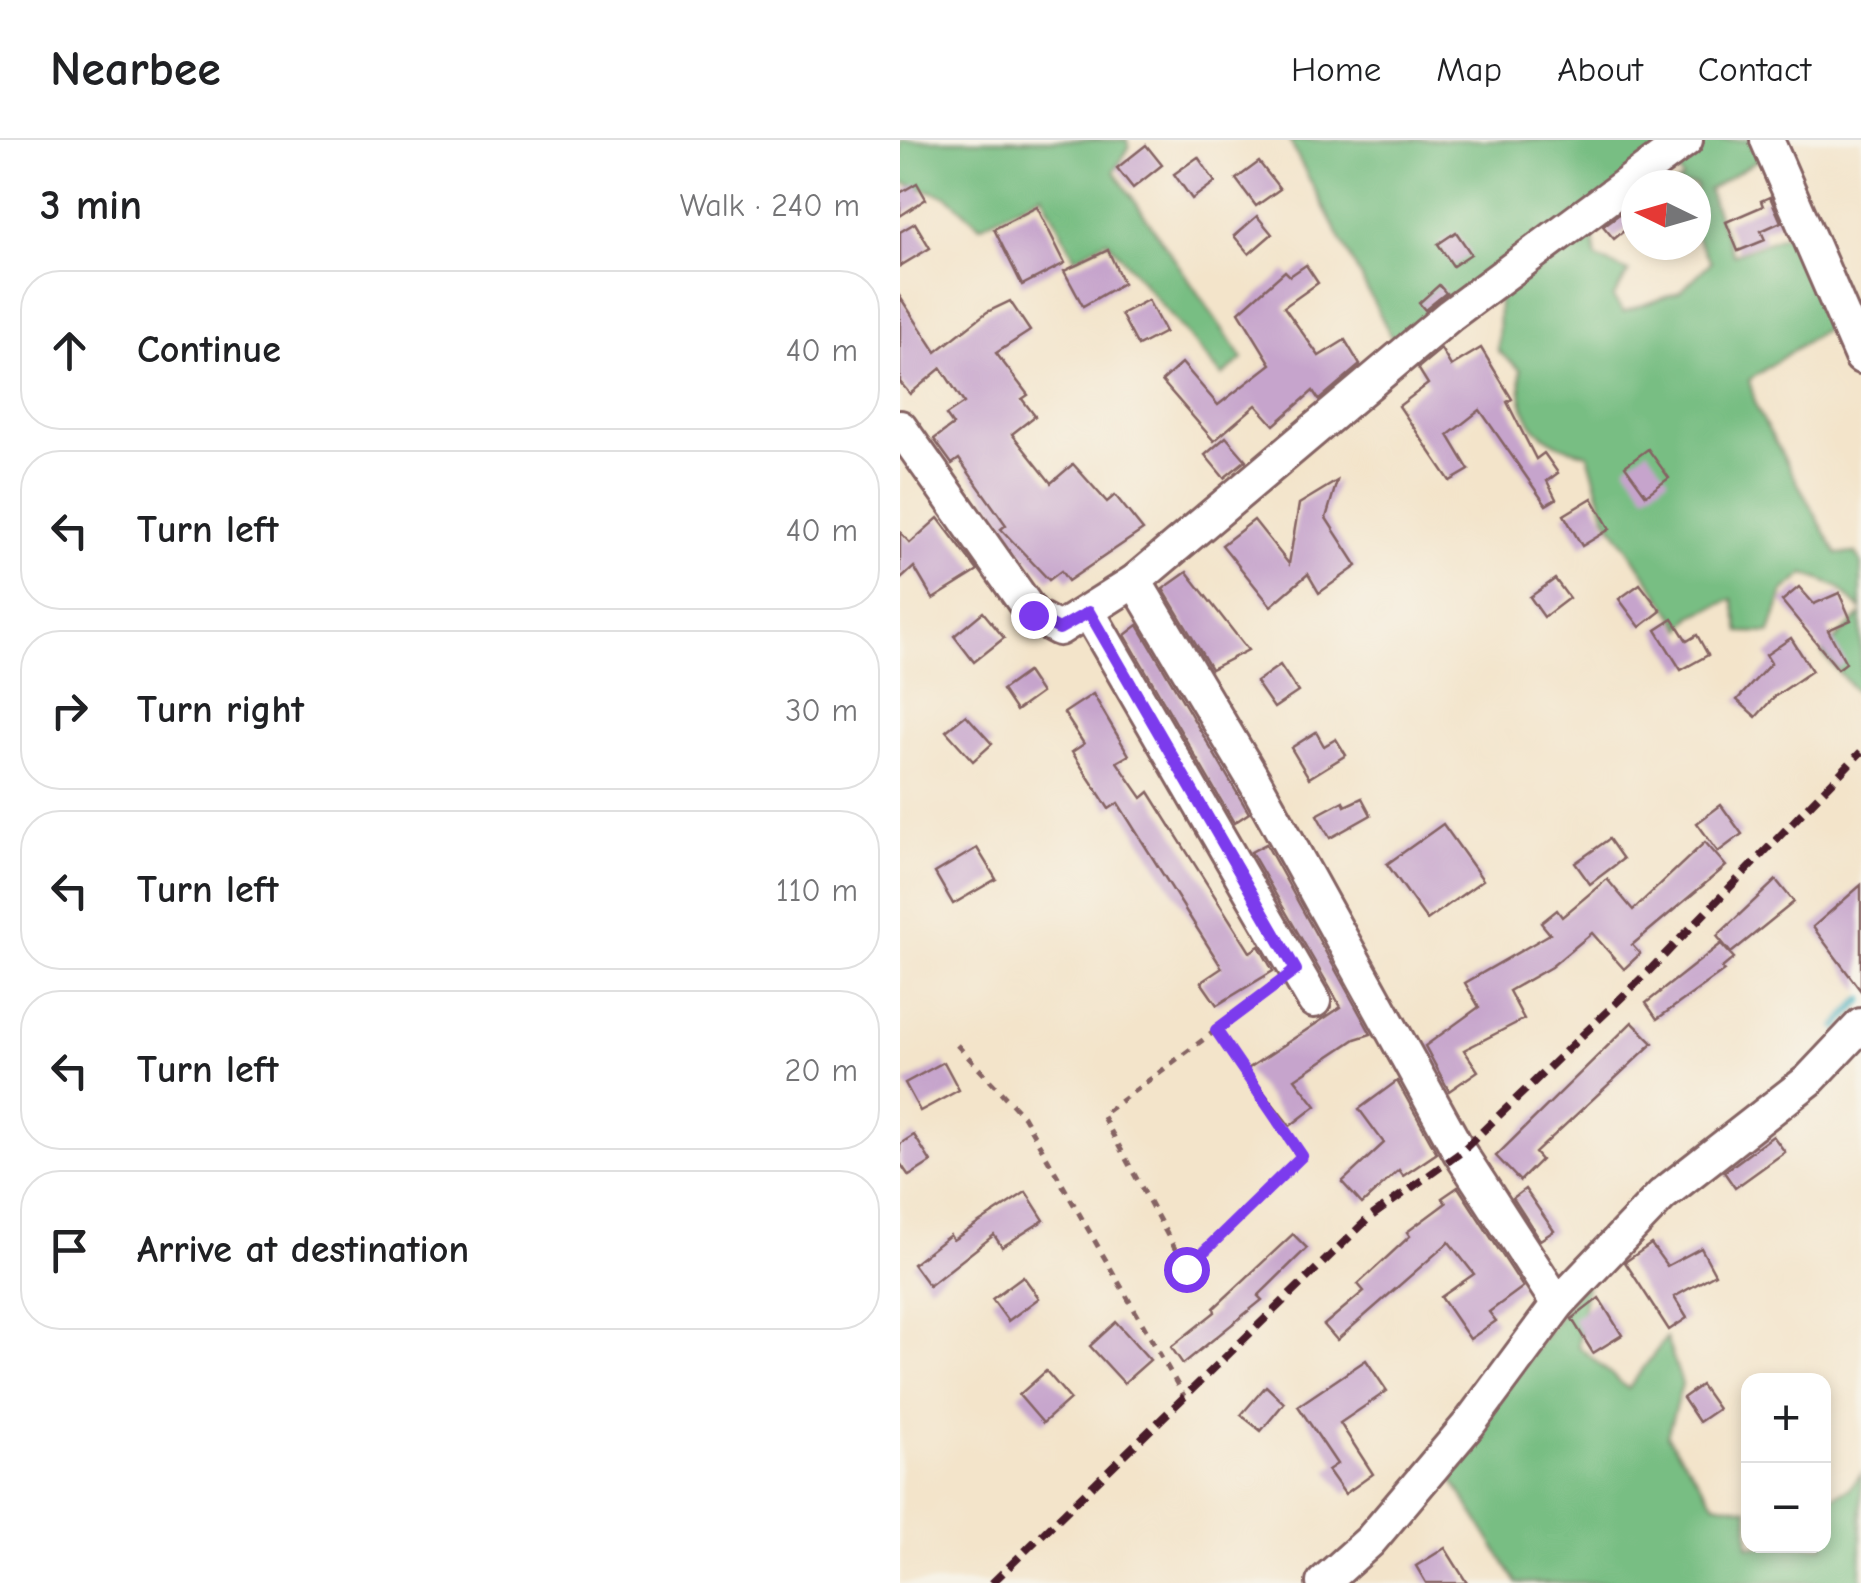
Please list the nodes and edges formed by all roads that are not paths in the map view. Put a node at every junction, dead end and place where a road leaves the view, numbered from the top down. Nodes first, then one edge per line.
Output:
1 (1686, 140) edge
2 (1767, 140) edge
3 (1861, 356) edge
4 (900, 427) edge
5 (1135, 581) junction
6 (1089, 612) junction
7 (1314, 1001) dead end
8 (1861, 1025) edge
9 (1558, 1304) junction
10 (1323, 1583) edge

1 - 5 street
2 - 3 street
4 - 6 street
5 - 6 street
5 - 9 street
6 - 7 street
8 - 9 street
9 - 10 street

